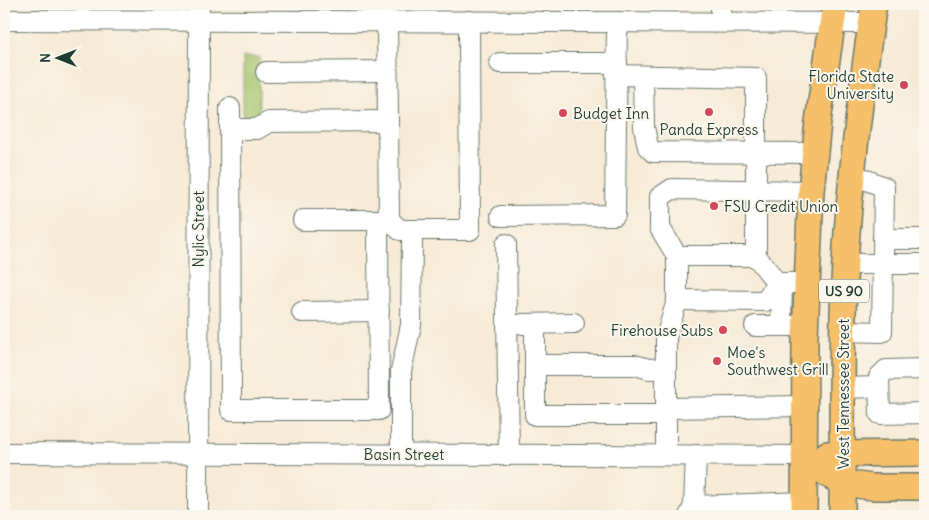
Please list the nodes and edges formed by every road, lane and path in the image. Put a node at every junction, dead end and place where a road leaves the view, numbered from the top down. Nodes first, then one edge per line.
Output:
1 (832, 10) edge
2 (198, 12) edge
3 (691, 13) edge
4 (721, 13) edge
5 (873, 13) edge
6 (461, 15) edge
7 (4, 20) edge
8 (387, 21) junction
9 (617, 22) junction
10 (500, 63) dead end
11 (616, 69) junction
12 (387, 71) junction
13 (266, 72) dead end
14 (643, 76) junction
15 (230, 108) dead end
16 (388, 121) junction
17 (230, 129) junction
18 (748, 153) junction
19 (815, 153) junction
20 (852, 174) junction
21 (756, 190) junction
22 (811, 191) junction
23 (501, 216) dead end
24 (303, 220) dead end
25 (383, 220) junction
26 (883, 239) junction
27 (925, 239) edge
28 (412, 241) dead end
29 (506, 244) dead end
30 (677, 256) junction
31 (756, 256) junction
32 (845, 264) junction
33 (882, 264) junction
34 (925, 264) edge
35 (779, 283) junction
36 (806, 283) junction
37 (677, 300) junction
38 (379, 311) junction
39 (302, 312) dead end
40 (574, 323) dead end
41 (755, 326) dead end
42 (793, 326) junction
43 (843, 331) junction
44 (535, 365) junction
45 (666, 368) junction
46 (925, 369) edge
47 (879, 387) junction
48 (842, 388) junction
49 (804, 406) junction
50 (666, 411) junction
51 (925, 414) edge
52 (4, 453) edge
53 (925, 453) edge
54 (197, 454) junction
55 (401, 454) junction
56 (509, 454) junction
57 (842, 454) junction
58 (666, 455) junction
59 (696, 455) junction
60 (804, 456) junction
61 (842, 483) junction
62 (925, 487) edge
63 (804, 509) edge
64 (757, 510) edge
65 (691, 511) edge
66 (198, 516) edge
67 (726, 516) edge
68 (842, 516) edge

1 - 4 street
1 - 5 street
1 - 19 main road, US 90
2 - 7 street
2 - 8 street
2 - 54 street, Nylic Street
3 - 4 street
3 - 9 street
5 - 20 main road, West Tennessee Street / US 90
6 - 8 street
6 - 9 street
6 - 25 street
8 - 12 street
9 - 11 street
10 - 11 street
11 - 14 street
11 - 23 street
12 - 13 street
12 - 16 street
14 - 18 street
14 - 18 street
15 - 17 street
16 - 17 street
16 - 25 street
17 - 38 street
18 - 19 street
18 - 21 street
19 - 22 main road, US 90
20 - 26 street
20 - 32 main road, West Tennessee Street / US 90
21 - 22 street
21 - 30 street
21 - 31 street
22 - 36 main road, US 90
24 - 25 street
25 - 38 street
26 - 27 street
26 - 33 street
28 - 55 street
29 - 56 street
30 - 31 street
30 - 37 street
31 - 35 street
32 - 33 street
32 - 43 main road, West Tennessee Street / US 90
33 - 34 street
33 - 43 street
35 - 36 street
35 - 37 street
35 - 42 street
36 - 42 main road, US 90
37 - 45 street
38 - 39 street
40 - 44 street
41 - 42 street
42 - 49 main road, US 90
43 - 48 main road, West Tennessee Street / US 90
44 - 45 street
44 - 50 street
45 - 50 street
46 - 47 street
47 - 48 street
47 - 51 street
48 - 57 main road, West Tennessee Street / US 90
49 - 50 street
49 - 60 main road, US 90
50 - 58 street
52 - 54 street, Basin Street
53 - 57 main road
54 - 55 street, Basin Street
54 - 66 street, Nylic Street
55 - 56 street, Basin Street
56 - 58 street, Basin Street
57 - 60 main road
57 - 61 main road, West Tennessee Street / US 90
58 - 59 street, Basin Street
59 - 60 street, Basin Street
59 - 65 street
60 - 61 main road
60 - 63 main road, US 90
61 - 62 main road
61 - 68 main road, West Tennessee Street / US 90
63 - 64 street
64 - 65 street
64 - 67 street

